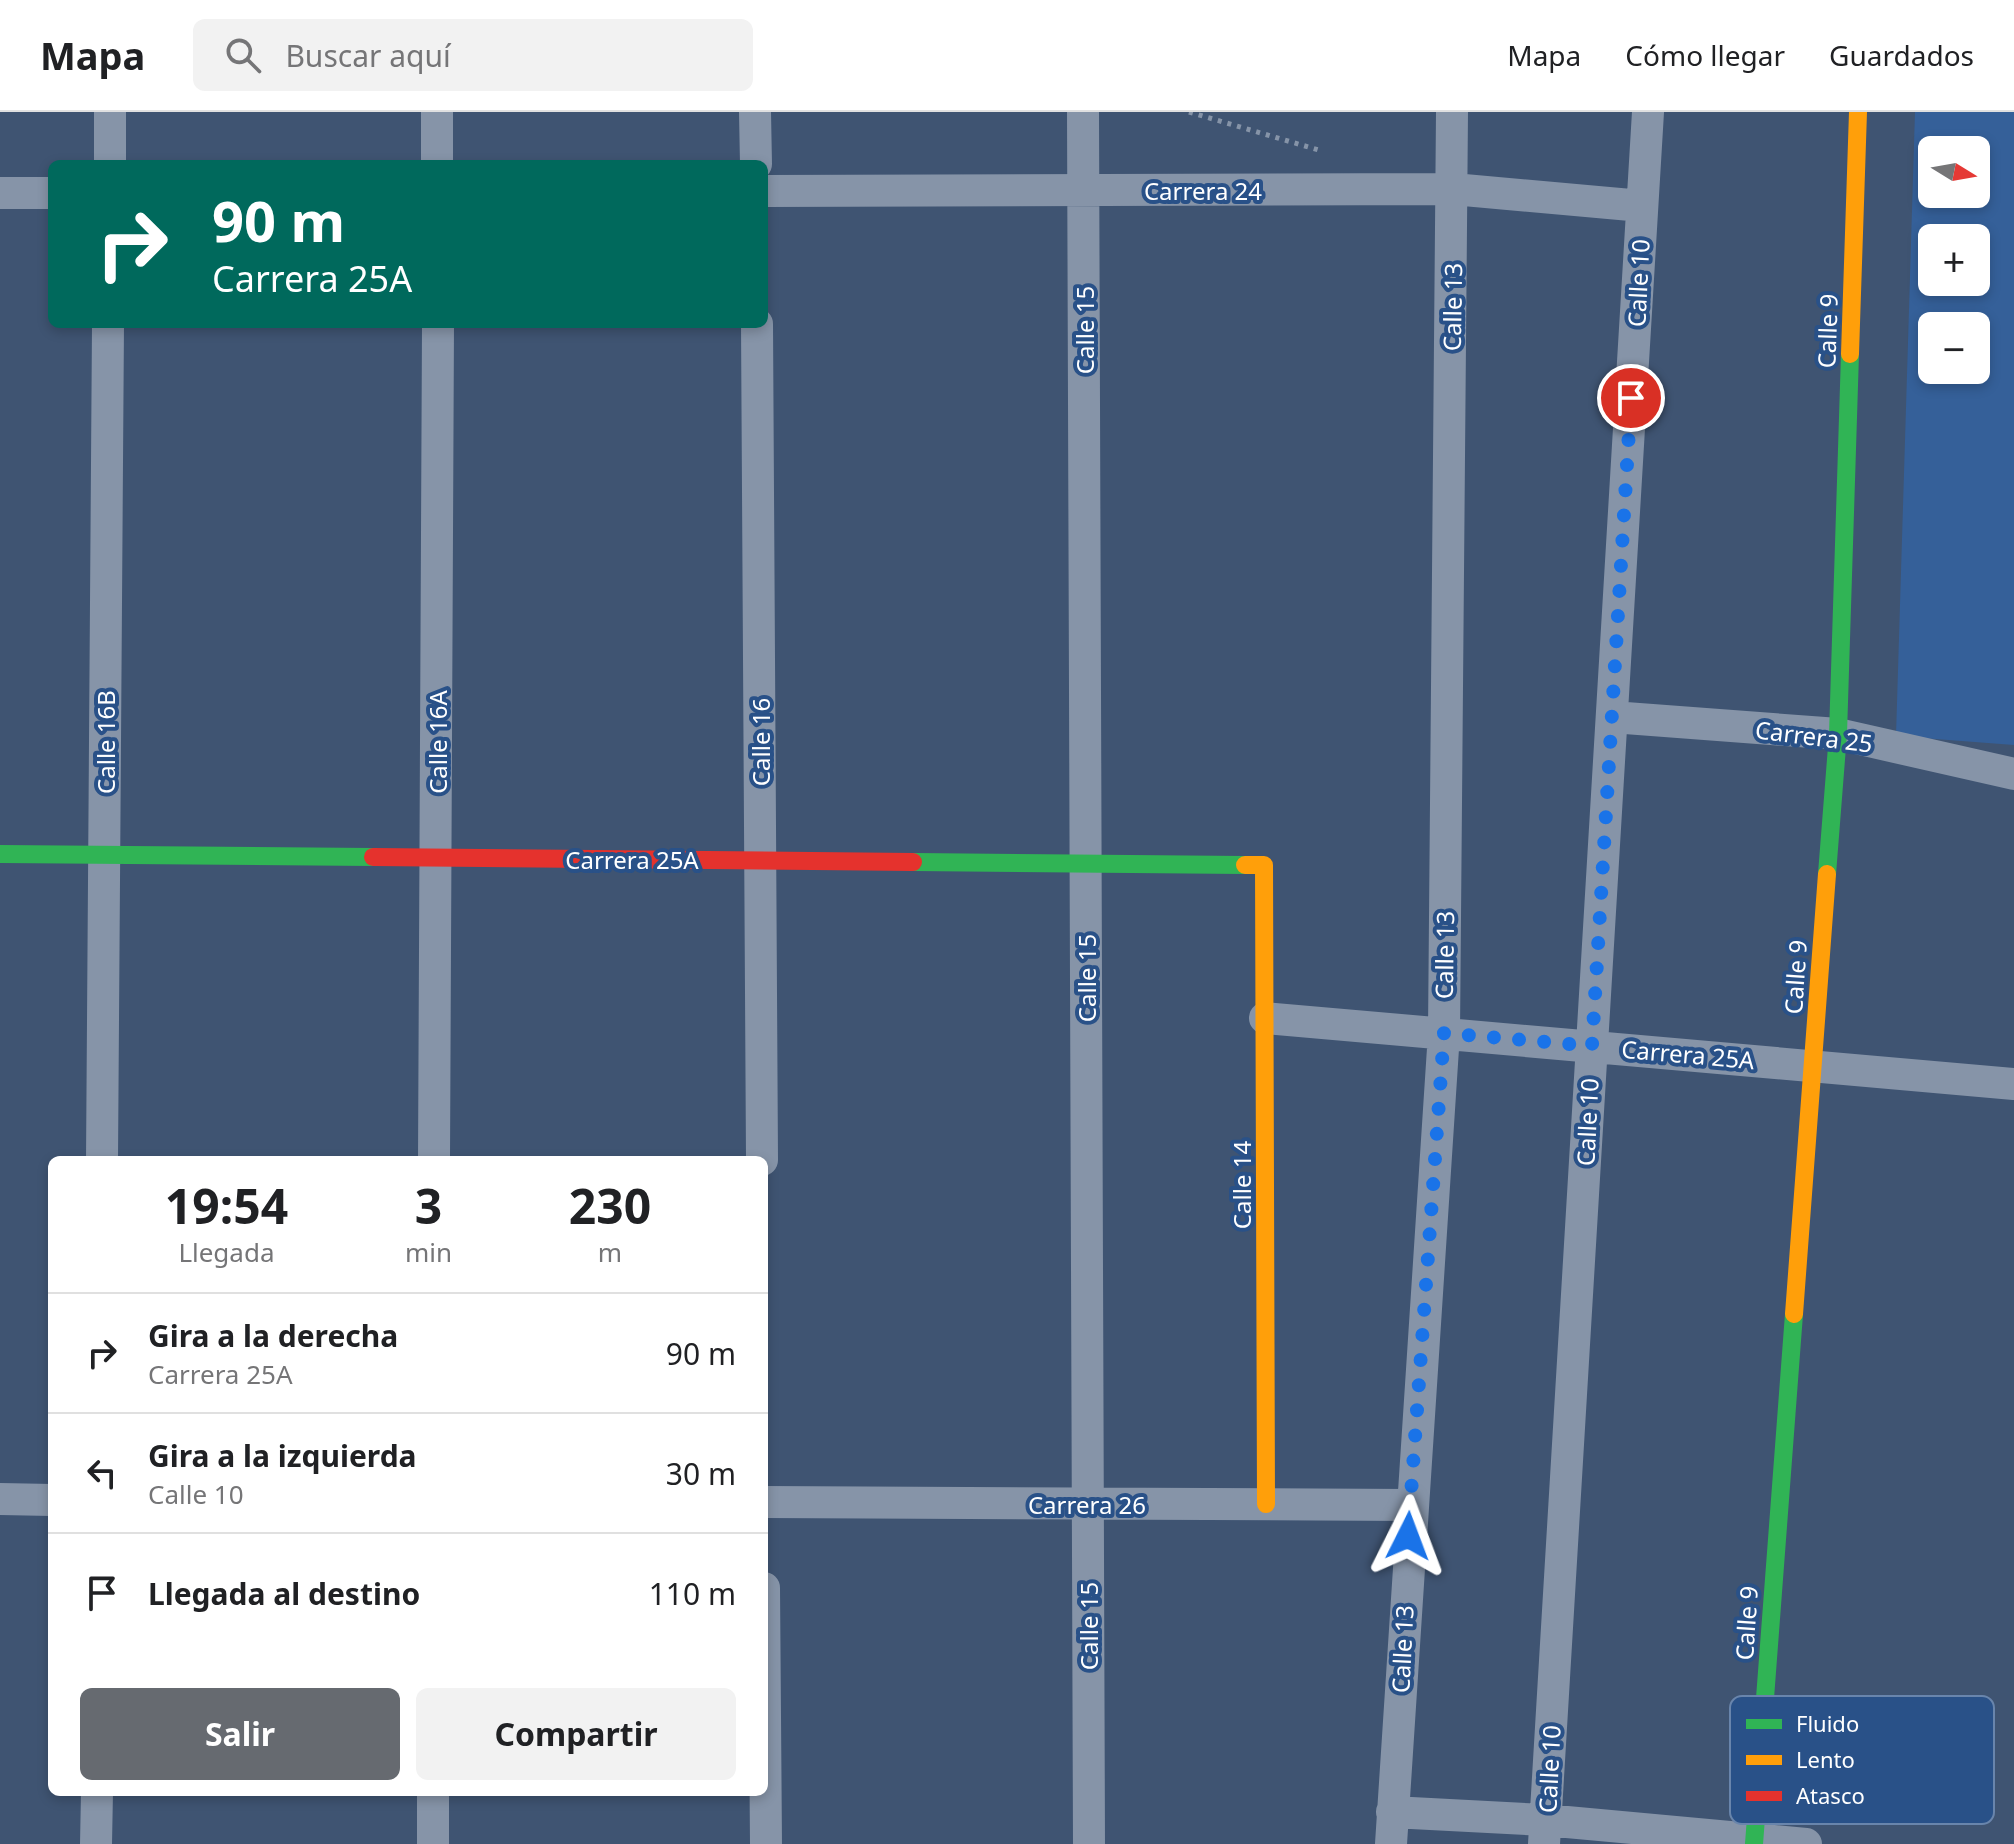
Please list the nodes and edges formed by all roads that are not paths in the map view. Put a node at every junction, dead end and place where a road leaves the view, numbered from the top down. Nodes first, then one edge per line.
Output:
1 (110, 112) edge
2 (437, 112) edge
3 (755, 112) edge
4 (1083, 112) edge
5 (1452, 112) edge
6 (1648, 112) edge
7 (1858, 112) edge
8 (110, 160) edge
9 (437, 160) edge
10 (756, 160) edge
11 (1453, 189) junction
12 (1083, 190) junction
13 (768, 191) edge
14 (0, 193) edge
15 (48, 193) edge
16 (1642, 206) junction
17 (108, 328) edge
18 (438, 328) edge
19 (757, 328) edge
20 (1612, 717) junction
21 (1838, 734) junction
22 (2014, 774) edge
23 (0, 854) edge
24 (104, 855) junction
25 (437, 858) junction
26 (761, 860) junction
27 (1085, 863) junction
28 (1264, 865) joint
29 (1265, 1018) junction
30 (1444, 1033) junction
31 (1592, 1046) junction
32 (1813, 1065) junction
33 (2014, 1084) edge
34 (102, 1156) edge
35 (434, 1156) edge
36 (762, 1156) edge
37 (0, 1499) edge
38 (48, 1500) edge
39 (768, 1502) edge
40 (1088, 1504) junction
41 (1266, 1504) junction
42 (1410, 1505) junction
43 (1765, 1696) edge
44 (97, 1796) edge
45 (433, 1796) edge
46 (766, 1796) edge
47 (1392, 1812) junction
48 (1545, 1832) edge
49 (1754, 1841) edge
50 (96, 1844) edge
51 (433, 1844) edge
52 (766, 1844) edge
53 (1089, 1844) edge
54 (1391, 1844) edge
55 (1806, 1844) edge

1 - 8 street
2 - 9 street
3 - 10 street
4 - 12 street, Calle 15
5 - 11 street, Calle 13
6 - 16 street, Calle 10
7 - 21 street, Calle 9
11 - 12 street, Carrera 24
11 - 16 street, Carrera 24
11 - 30 street, Calle 13
12 - 13 street, Carrera 24
12 - 27 street, Calle 15
14 - 15 street
16 - 20 street, Calle 10
17 - 24 street, Calle 16B
18 - 25 street, Calle 16A
19 - 26 street, Calle 16
20 - 21 street, Carrera 25
20 - 31 street, Calle 10
21 - 22 street, Carrera 25
21 - 32 street, Calle 9
23 - 24 street, Carrera 25A
24 - 25 street, Carrera 25A
24 - 34 street, Calle 16B
25 - 26 street, Carrera 25A
25 - 35 street, Calle 16A
26 - 27 street, Carrera 25A
26 - 36 street, Calle 16
27 - 28 street, Carrera 25A
27 - 40 street, Calle 15
28 - 29 street, Calle 14
29 - 30 street, Carrera 25A
29 - 41 street, Calle 14
30 - 31 street, Carrera 25A
30 - 42 street, Calle 13
31 - 32 street, Carrera 25A
31 - 48 street, Calle 10
32 - 33 street, Carrera 25A
32 - 43 street, Calle 9
37 - 38 street
39 - 40 street, Carrera 26
40 - 41 street, Carrera 26
40 - 53 street, Calle 15
41 - 42 street, Carrera 26
42 - 47 street, Calle 13
44 - 50 street
45 - 51 street
46 - 52 street
47 - 48 street
47 - 54 street, Calle 13
48 - 49 street
49 - 55 street

